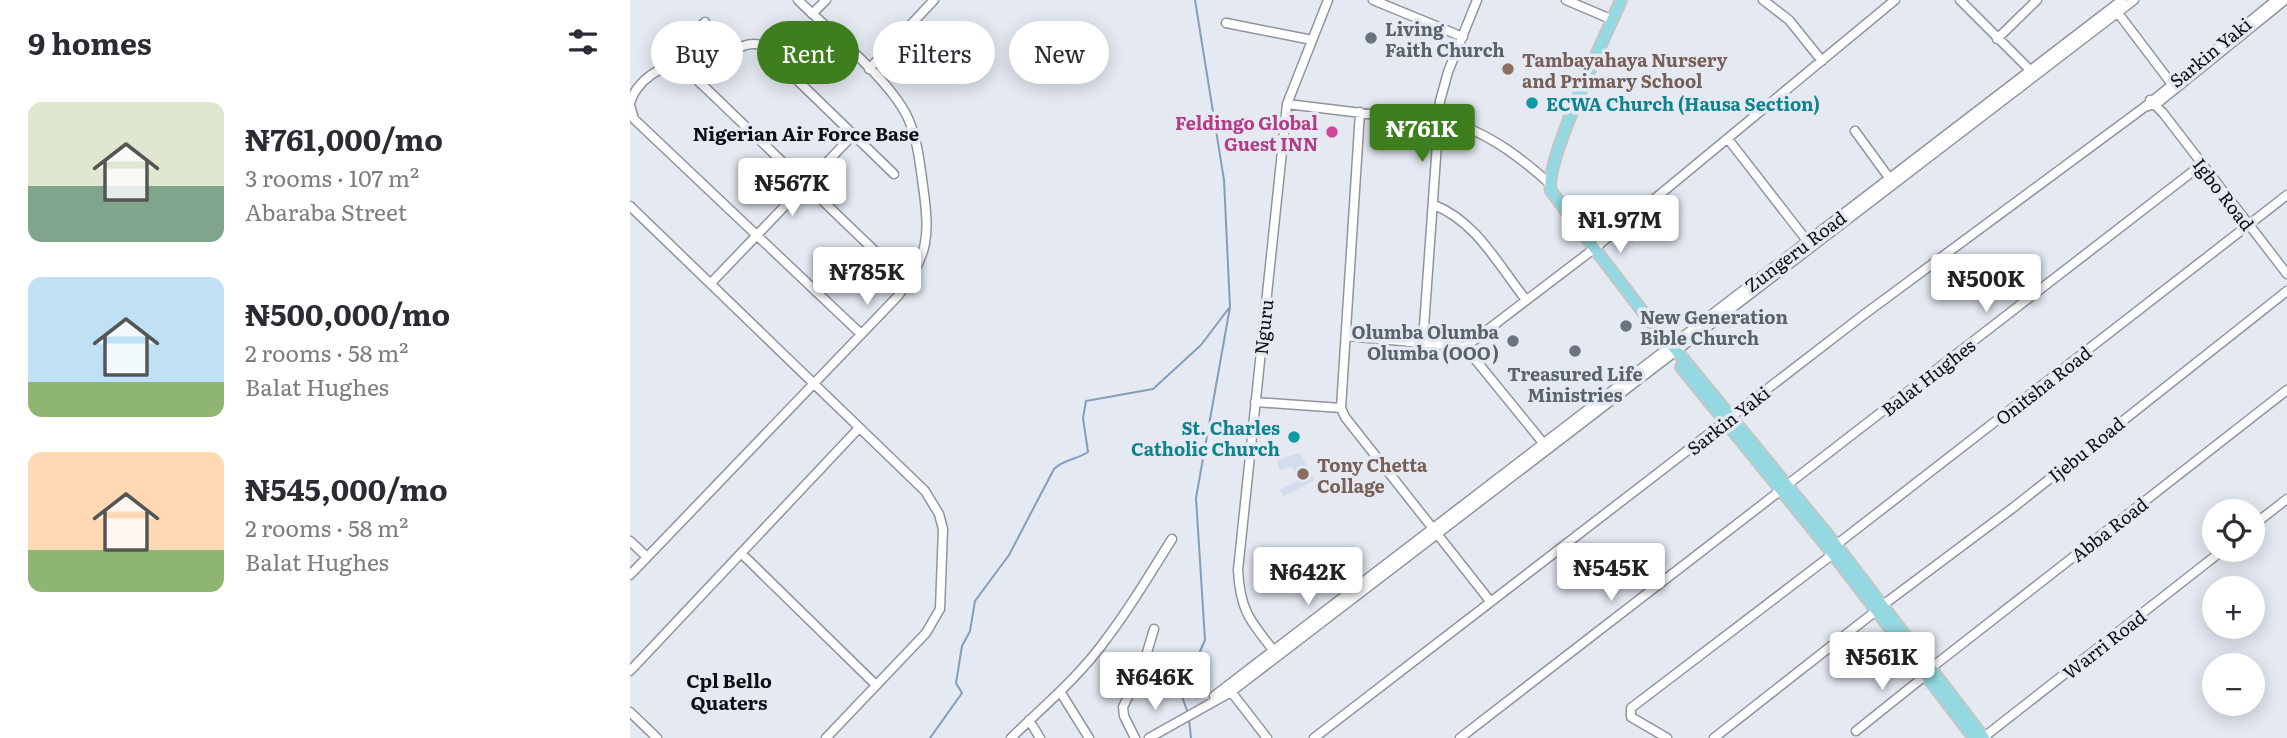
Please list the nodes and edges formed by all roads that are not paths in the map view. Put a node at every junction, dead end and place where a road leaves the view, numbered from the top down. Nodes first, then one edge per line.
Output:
1 (798, 0) edge
2 (826, 0) edge
3 (934, 0) edge
4 (1328, 0) edge
5 (1373, 0) edge
6 (1476, 0) edge
7 (1566, 0) edge
8 (1621, 0) edge
9 (1765, 0) edge
10 (1895, 0) edge
11 (1960, 0) edge
12 (2037, 0) edge
13 (2122, 0) edge
14 (2134, 0) edge
15 (2276, 0) edge
16 (2285, 0) edge
17 (2118, 13) junction
18 (812, 14) junction
19 (1613, 20) junction
20 (1226, 23) dead end
21 (1463, 37) junction
22 (1997, 39) junction
23 (1312, 40) junction
24 (743, 44) edge
25 (1822, 61) junction
26 (869, 69) junction
27 (2031, 71) junction
28 (651, 79) edge
29 (2171, 83) junction
30 (702, 84) edge
31 (2152, 102) junction
32 (1287, 104) junction
33 (630, 105) edge
34 (1360, 112) junction
35 (1439, 120) junction
36 (1855, 131) dead end
37 (853, 135) junction
38 (1728, 139) junction
39 (2201, 165) junction
40 (894, 174) dead end
41 (1890, 180) junction
42 (1549, 183) junction
43 (805, 184) junction
44 (2287, 195) edge
45 (1434, 205) junction
46 (630, 206) edge
47 (2248, 224) junction
48 (756, 235) junction
49 (1808, 242) junction
50 (1595, 248) junction
51 (2287, 274) edge
52 (710, 283) junction
53 (908, 283) junction
54 (2287, 291) edge
55 (1526, 300) junction
56 (860, 334) junction
57 (1347, 336) junction
58 (1423, 341) junction
59 (1465, 347) junction
60 (1670, 347) junction
61 (814, 382) junction
62 (2287, 390) edge
63 (1255, 402) junction
64 (1341, 408) junction
65 (1729, 420) junction
66 (859, 428) junction
67 (1544, 444) junction
68 (1784, 488) junction
69 (2287, 499) edge
70 (2265, 516) edge
71 (1435, 532) junction
72 (1172, 540) dead end
73 (630, 541) edge
74 (1835, 549) junction
75 (742, 554) junction
76 (647, 557) junction
77 (2208, 562) edge
78 (630, 575) edge
79 (1490, 601) junction
80 (1880, 607) junction
81 (1154, 629) dead end
82 (1274, 651) junction
83 (630, 671) edge
84 (1929, 671) junction
85 (876, 685) junction
86 (1229, 689) junction
87 (1061, 692) junction
88 (630, 712) edge
89 (1186, 714) junction
90 (1029, 720) junction
91 (1856, 731) dead end
92 (657, 738) edge
93 (826, 738) edge
94 (1011, 738) edge
95 (1040, 738) edge
96 (1089, 738) edge
97 (1137, 738) edge
98 (1149, 738) edge
99 (1267, 738) edge
100 (1314, 738) edge
101 (1460, 738) edge
102 (1667, 738) edge
103 (1714, 738) edge
104 (1974, 738) edge
105 (1984, 738) edge

1 - 18 street
2 - 18 street
3 - 26 street
4 - 23 street, Nguru
5 - 21 street
6 - 21 street
7 - 19 street
8 - 19 main road
9 - 25 street
10 - 25 street
11 - 22 street
12 - 22 street
13 - 27 street, Zungeru Road
14 - 17 street
15 - 29 street, Sarkin Yaki
16 - 31 street
17 - 29 street
17 - 60 street
18 - 26 street
19 - 42 main road
20 - 23 street
21 - 35 street
22 - 27 street
23 - 32 street, Nguru
24 - 37 street
25 - 38 street
26 - 53 street
27 - 41 street, Zungeru Road
28 - 33 street
29 - 31 street, Sarkin Yaki
30 - 43 street
31 - 39 street, Igbo Road
31 - 65 street, Sarkin Yaki
32 - 34 street
32 - 63 street, Nguru
33 - 48 street
34 - 35 street
34 - 57 street
35 - 42 street
35 - 45 street
36 - 41 street
37 - 40 street
37 - 43 street
38 - 49 street
38 - 50 street
39 - 47 street, Igbo Road
39 - 68 street, Balat Hughes
41 - 49 street, Zungeru Road
42 - 50 main road
43 - 48 street
43 - 53 street
44 - 47 street, Onitsha Road
45 - 55 street
45 - 58 street
46 - 52 street
47 - 51 street, Igbo Road
47 - 74 street, Onitsha Road
48 - 52 street
48 - 56 street
49 - 60 street, Zungeru Road
50 - 55 street
50 - 60 main road
52 - 61 street
53 - 56 street
54 - 80 street, Ijebu Road
55 - 59 street
56 - 61 street
57 - 58 street
57 - 64 street
58 - 59 street
59 - 67 street
60 - 65 main road
60 - 67 street, Zungeru Road
60 - 71 street
61 - 66 street
61 - 76 street
62 - 84 street, Abba Road
63 - 64 street
63 - 82 street, Nguru
64 - 71 street
65 - 68 main road
65 - 79 street, Sarkin Yaki
66 - 75 street
66 - 85 street
67 - 71 street, Zungeru Road
68 - 74 main road
68 - 101 street, Balat Hughes
69 - 70 street
71 - 79 street
71 - 82 street, Zungeru Road
71 - 86 street
72 - 87 street
73 - 76 street
74 - 80 main road
74 - 102 street, Onitsha Road
75 - 83 street
75 - 85 street
76 - 78 street
77 - 105 street, Warri Road
79 - 100 street, Sarkin Yaki
80 - 84 main road
80 - 103 street, Ijebu Road
81 - 97 street
82 - 86 street, Zungeru Road
84 - 91 street, Abba Road
84 - 104 main road
84 - 105 main road
85 - 93 street
86 - 89 street, Zungeru Road
86 - 99 street
87 - 90 street
87 - 96 street
88 - 92 street
89 - 97 street
89 - 98 street
90 - 94 street
90 - 95 street

